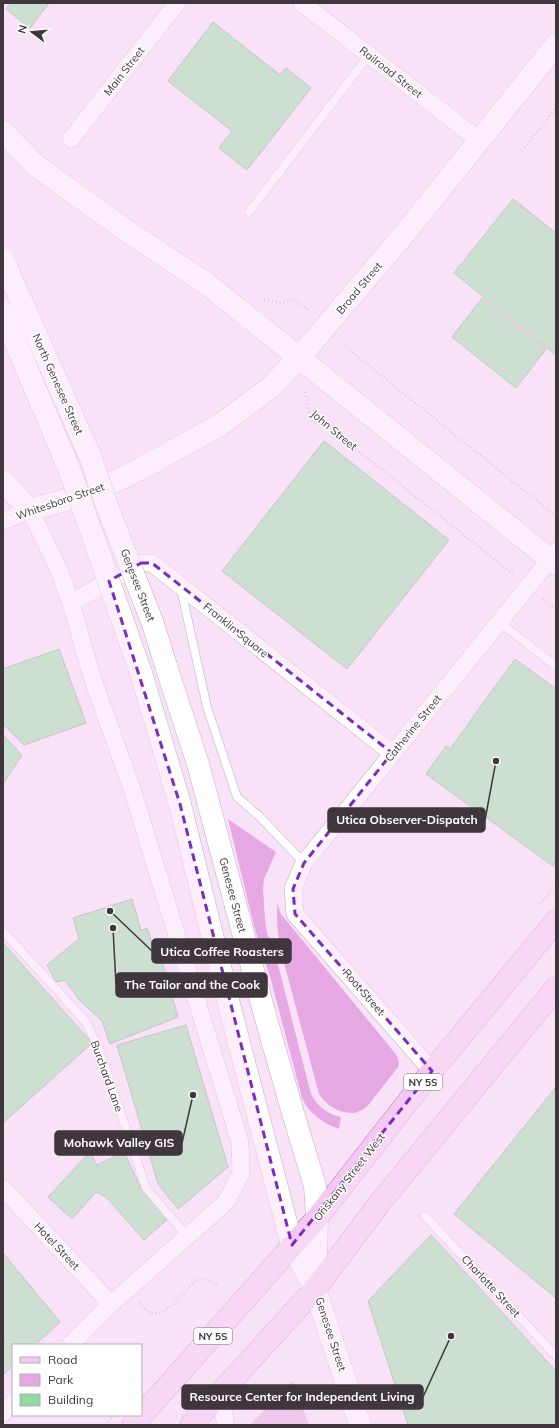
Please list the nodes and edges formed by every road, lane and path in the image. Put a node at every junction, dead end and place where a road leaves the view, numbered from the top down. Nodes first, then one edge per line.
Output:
1 (177, 3) edge
2 (302, 3) edge
3 (556, 45) edge
4 (369, 55) junction
5 (556, 108) edge
6 (3, 132) edge
7 (71, 139) dead end
8 (480, 141) junction
9 (522, 151) dead end
10 (249, 212) dead end
11 (3, 260) edge
12 (3, 313) edge
13 (299, 358) junction
14 (3, 481) edge
15 (116, 481) joint
16 (108, 509) joint
17 (30, 510) junction
18 (87, 519) joint
19 (3, 521) edge
20 (555, 559) edge
21 (180, 585) junction
22 (528, 586) junction
23 (71, 603) junction
24 (556, 610) edge
25 (499, 622) junction
26 (556, 666) edge
27 (392, 754) junction
28 (304, 863) junction
29 (295, 914) joint
30 (556, 921) edge
31 (3, 931) edge
32 (556, 988) edge
33 (432, 1071) junction
34 (3, 1188) edge
35 (425, 1216) dead end
36 (317, 1218) junction
37 (187, 1236) junction
38 (292, 1245) junction
39 (219, 1286) dead end
40 (316, 1289) junction
41 (139, 1303) dead end
42 (111, 1304) junction
43 (71, 1344) edge
44 (556, 1356) edge
45 (220, 1393) junction
46 (12, 1404) edge
47 (3, 1413) edge
48 (142, 1415) edge
49 (113, 1416) edge
50 (141, 1416) edge
51 (105, 1425) edge
52 (133, 1425) edge
53 (191, 1425) edge
54 (226, 1425) edge
55 (360, 1425) edge

1 - 7 street, Main Street
2 - 4 street, Railroad Street
3 - 8 main road, Broad Street
4 - 8 street, Railroad Street
4 - 10 lane
5 - 9 path
6 - 13 main road
8 - 13 main road, Broad Street
11 - 16 main road, North Genesee Street, bridge
12 - 18 main road, North Genesee Street, bridge
13 - 15 main road, Broad Street
13 - 20 main road
13 - 22 path, John Street
14 - 17 main road
15 - 17 main road, Whitesboro Street
16 - 36 main road, Genesee Street, bridge
17 - 19 street, Whitesboro Street
17 - 23 street
18 - 38 main road, Genesee Street, bridge
20 - 22 street, Catherine Street
21 - 23 street, Franklin Square
21 - 27 street, Franklin Square
21 - 28 lane
22 - 24 path, John Street
22 - 25 street, Catherine Street
23 - 37 street
25 - 26 lane
25 - 27 street, Catherine Street
27 - 28 street, Catherine Street
28 - 29 street, Catherine Street
29 - 33 street, Root Street
30 - 33 main road, Oriskany Street West / NY 5S
31 - 37 lane, Burchard Lane
32 - 40 main road
33 - 36 main road, Oriskany Street West / NY 5S
34 - 42 street, Hotel Street
35 - 44 lane, Charlotte Street
36 - 38 main road, Oriskany Street West / NY 5S
36 - 40 main road, Genesee Street
37 - 42 street
38 - 40 main road, Genesee Street
38 - 48 main road, Oriskany Street West / NY 5S
39 - 41 path
40 - 45 main road
40 - 55 main road, Genesee Street
42 - 43 street
45 - 53 main road
45 - 54 street
46 - 47 street
49 - 51 path
50 - 52 main road, Oriskany Street West / NY 5S

